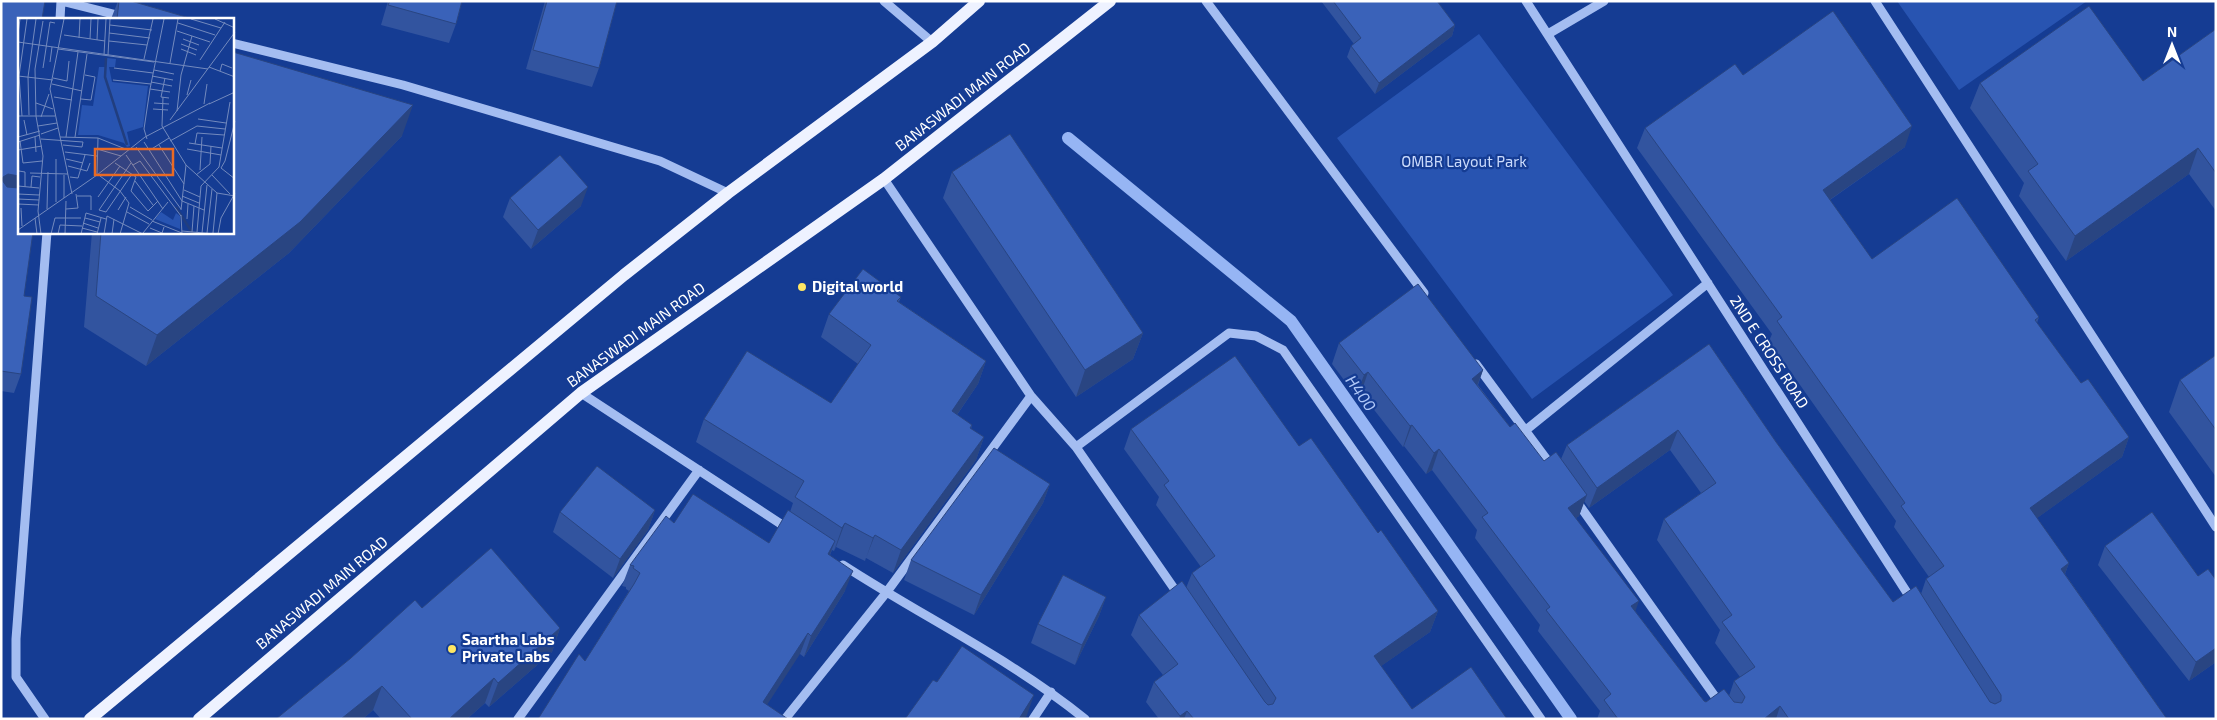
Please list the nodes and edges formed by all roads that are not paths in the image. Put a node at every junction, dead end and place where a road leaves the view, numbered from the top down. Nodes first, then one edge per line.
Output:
1 (884, 1) edge
2 (979, 1) edge
3 (1110, 1) edge
4 (1206, 1) edge
5 (1526, 1) edge
6 (1604, 1) edge
7 (1875, 1) edge
8 (60, 18) edge
9 (129, 18) edge
10 (1548, 34) junction
11 (932, 42) junction
12 (234, 43) edge
13 (884, 179) junction
14 (728, 193) junction
15 (46, 234) edge
16 (1708, 283) junction
17 (1431, 303) edge
18 (1472, 358) edge
19 (581, 393) junction
20 (1031, 396) junction
21 (1526, 430) junction
22 (1076, 447) junction
23 (699, 470) junction
24 (1560, 478) edge
25 (1571, 494) edge
26 (2216, 527) edge
27 (797, 534) edge
28 (838, 561) edge
29 (886, 593) junction
30 (1186, 607) edge
31 (1918, 610) edge
32 (1051, 692) junction
33 (44, 719) edge
34 (90, 719) edge
35 (199, 719) edge
36 (518, 719) edge
37 (785, 719) edge
38 (1033, 719) edge
39 (1085, 719) edge
40 (1541, 719) edge
41 (1731, 719) edge

1 - 11 street
2 - 11 main road
3 - 13 main road, BANASWADI MAIN ROAD
4 - 17 street
5 - 10 street, 2ND E CROSS ROAD
6 - 10 street
7 - 26 street
8 - 9 street
10 - 16 street, 2ND E CROSS ROAD
11 - 14 main road
12 - 14 street
13 - 19 main road, BANASWADI MAIN ROAD
13 - 20 street
14 - 34 main road
15 - 33 street
16 - 21 street
16 - 31 street, 2ND E CROSS ROAD
18 - 21 street
19 - 23 street
19 - 35 main road, BANASWADI MAIN ROAD
20 - 22 street
20 - 29 street
21 - 24 street
22 - 30 street
22 - 40 street
23 - 27 street
23 - 36 street
25 - 41 street
28 - 29 street
29 - 32 street
29 - 37 street
32 - 38 street
32 - 39 street

